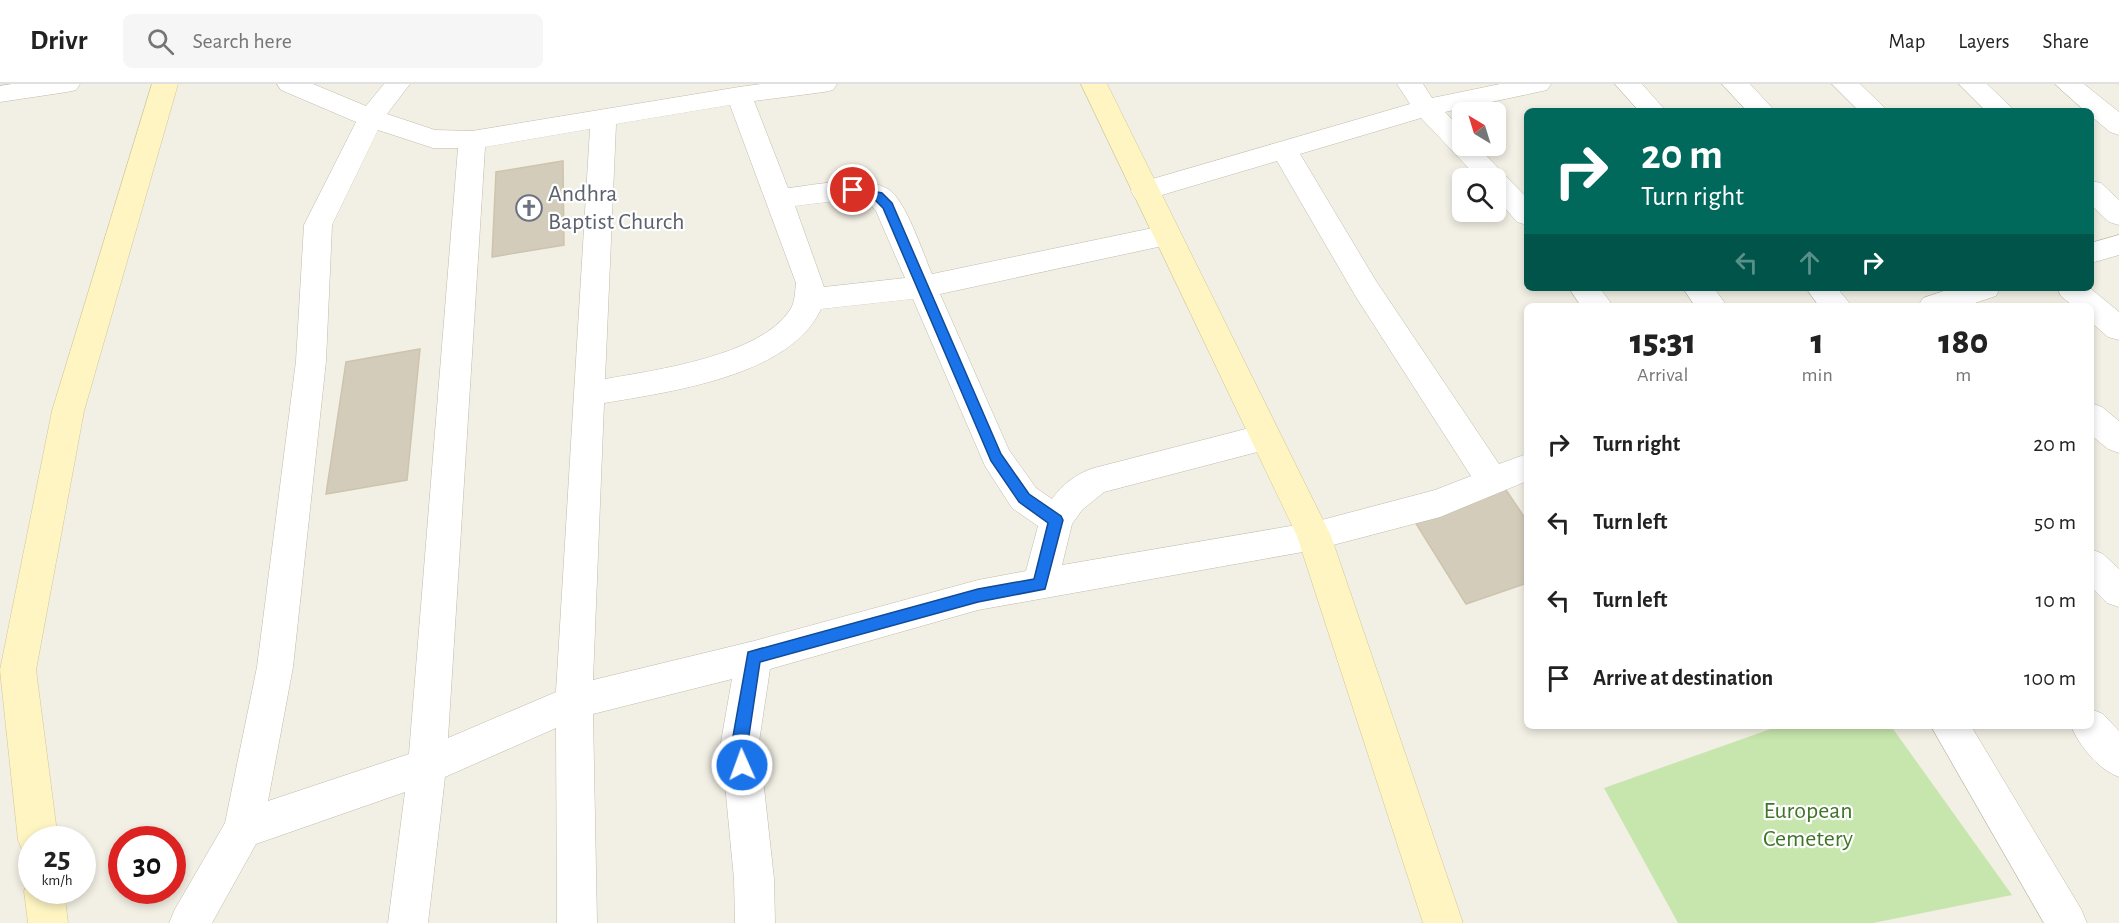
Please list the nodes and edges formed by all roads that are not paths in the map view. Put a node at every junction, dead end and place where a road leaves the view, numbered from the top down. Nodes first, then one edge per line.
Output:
1 (67, 84) edge
2 (165, 84) edge
3 (290, 84) edge
4 (397, 84) edge
5 (824, 84) edge
6 (1094, 84) edge
7 (1410, 84) edge
8 (1628, 84) edge
9 (1735, 84) edge
10 (1845, 84) edge
11 (1972, 84) edge
12 (2068, 84) edge
13 (1529, 86) edge
14 (0, 94) edge
15 (739, 95) junction
16 (1426, 108) junction
17 (1539, 108) edge
18 (1650, 108) edge
19 (1759, 108) edge
20 (1872, 108) edge
21 (1999, 108) edge
22 (371, 118) junction
23 (603, 120) junction
24 (2119, 126) edge
25 (472, 140) junction
26 (1284, 150) junction
27 (1483, 168) edge
28 (1145, 191) junction
29 (1506, 192) edge
30 (2094, 193) edge
31 (778, 199) junction
32 (1524, 211) edge
33 (2119, 215) edge
34 (1167, 235) junction
35 (2119, 244) edge
36 (2094, 252) edge
37 (923, 287) junction
38 (1586, 291) edge
39 (1699, 291) edge
40 (1823, 291) edge
41 (1976, 291) edge
42 (2075, 291) edge
43 (809, 299) junction
44 (1947, 300) edge
45 (1596, 303) edge
46 (1709, 303) edge
47 (1834, 303) edge
48 (2089, 303) edge
49 (2094, 308) edge
50 (2119, 329) edge
51 (589, 394) junction
52 (2094, 419) edge
53 (1265, 437) junction
54 (2119, 440) edge
55 (1524, 468) edge
56 (1492, 481) junction
57 (1056, 520) junction
58 (1314, 536) junction
59 (2094, 567) edge
60 (1040, 584) junction
61 (2119, 592) edge
62 (754, 657) junction
63 (9, 673) edge
64 (574, 702) junction
65 (1952, 729) edge
66 (2093, 729) edge
67 (2119, 759) edge
68 (427, 766) junction
69 (36, 826) edge
70 (243, 829) junction
71 (189, 923) edge
72 (408, 923) edge
73 (578, 923) edge
74 (755, 923) edge
75 (1443, 923) edge
76 (2067, 923) edge

1 - 14 street
2 - 63 main road
3 - 22 street
4 - 22 street
5 - 15 street
6 - 28 main road
7 - 16 street
8 - 18 street
9 - 19 street
10 - 20 street
11 - 21 street
12 - 24 street
13 - 16 street
13 - 17 street
15 - 23 street
15 - 31 street
16 - 26 street
16 - 27 street
22 - 25 street
22 - 70 street
23 - 25 street
23 - 51 street
25 - 68 street
26 - 28 street
26 - 56 street
28 - 34 main road
29 - 32 street
30 - 33 street
31 - 37 street
31 - 43 street
34 - 37 street
34 - 53 main road
35 - 36 street
37 - 43 street
37 - 57 street
38 - 45 street
39 - 46 street
40 - 47 street
41 - 44 street
42 - 48 street
43 - 51 street
49 - 50 street
51 - 64 street
52 - 54 street
53 - 57 street
53 - 58 main road
55 - 56 street
56 - 58 street
57 - 60 street
58 - 60 street
58 - 75 main road
59 - 61 street
60 - 62 street
62 - 64 street
62 - 74 street
63 - 69 main road
64 - 68 street
64 - 73 street
65 - 76 street
66 - 67 street
68 - 70 street
68 - 72 street
70 - 71 street

